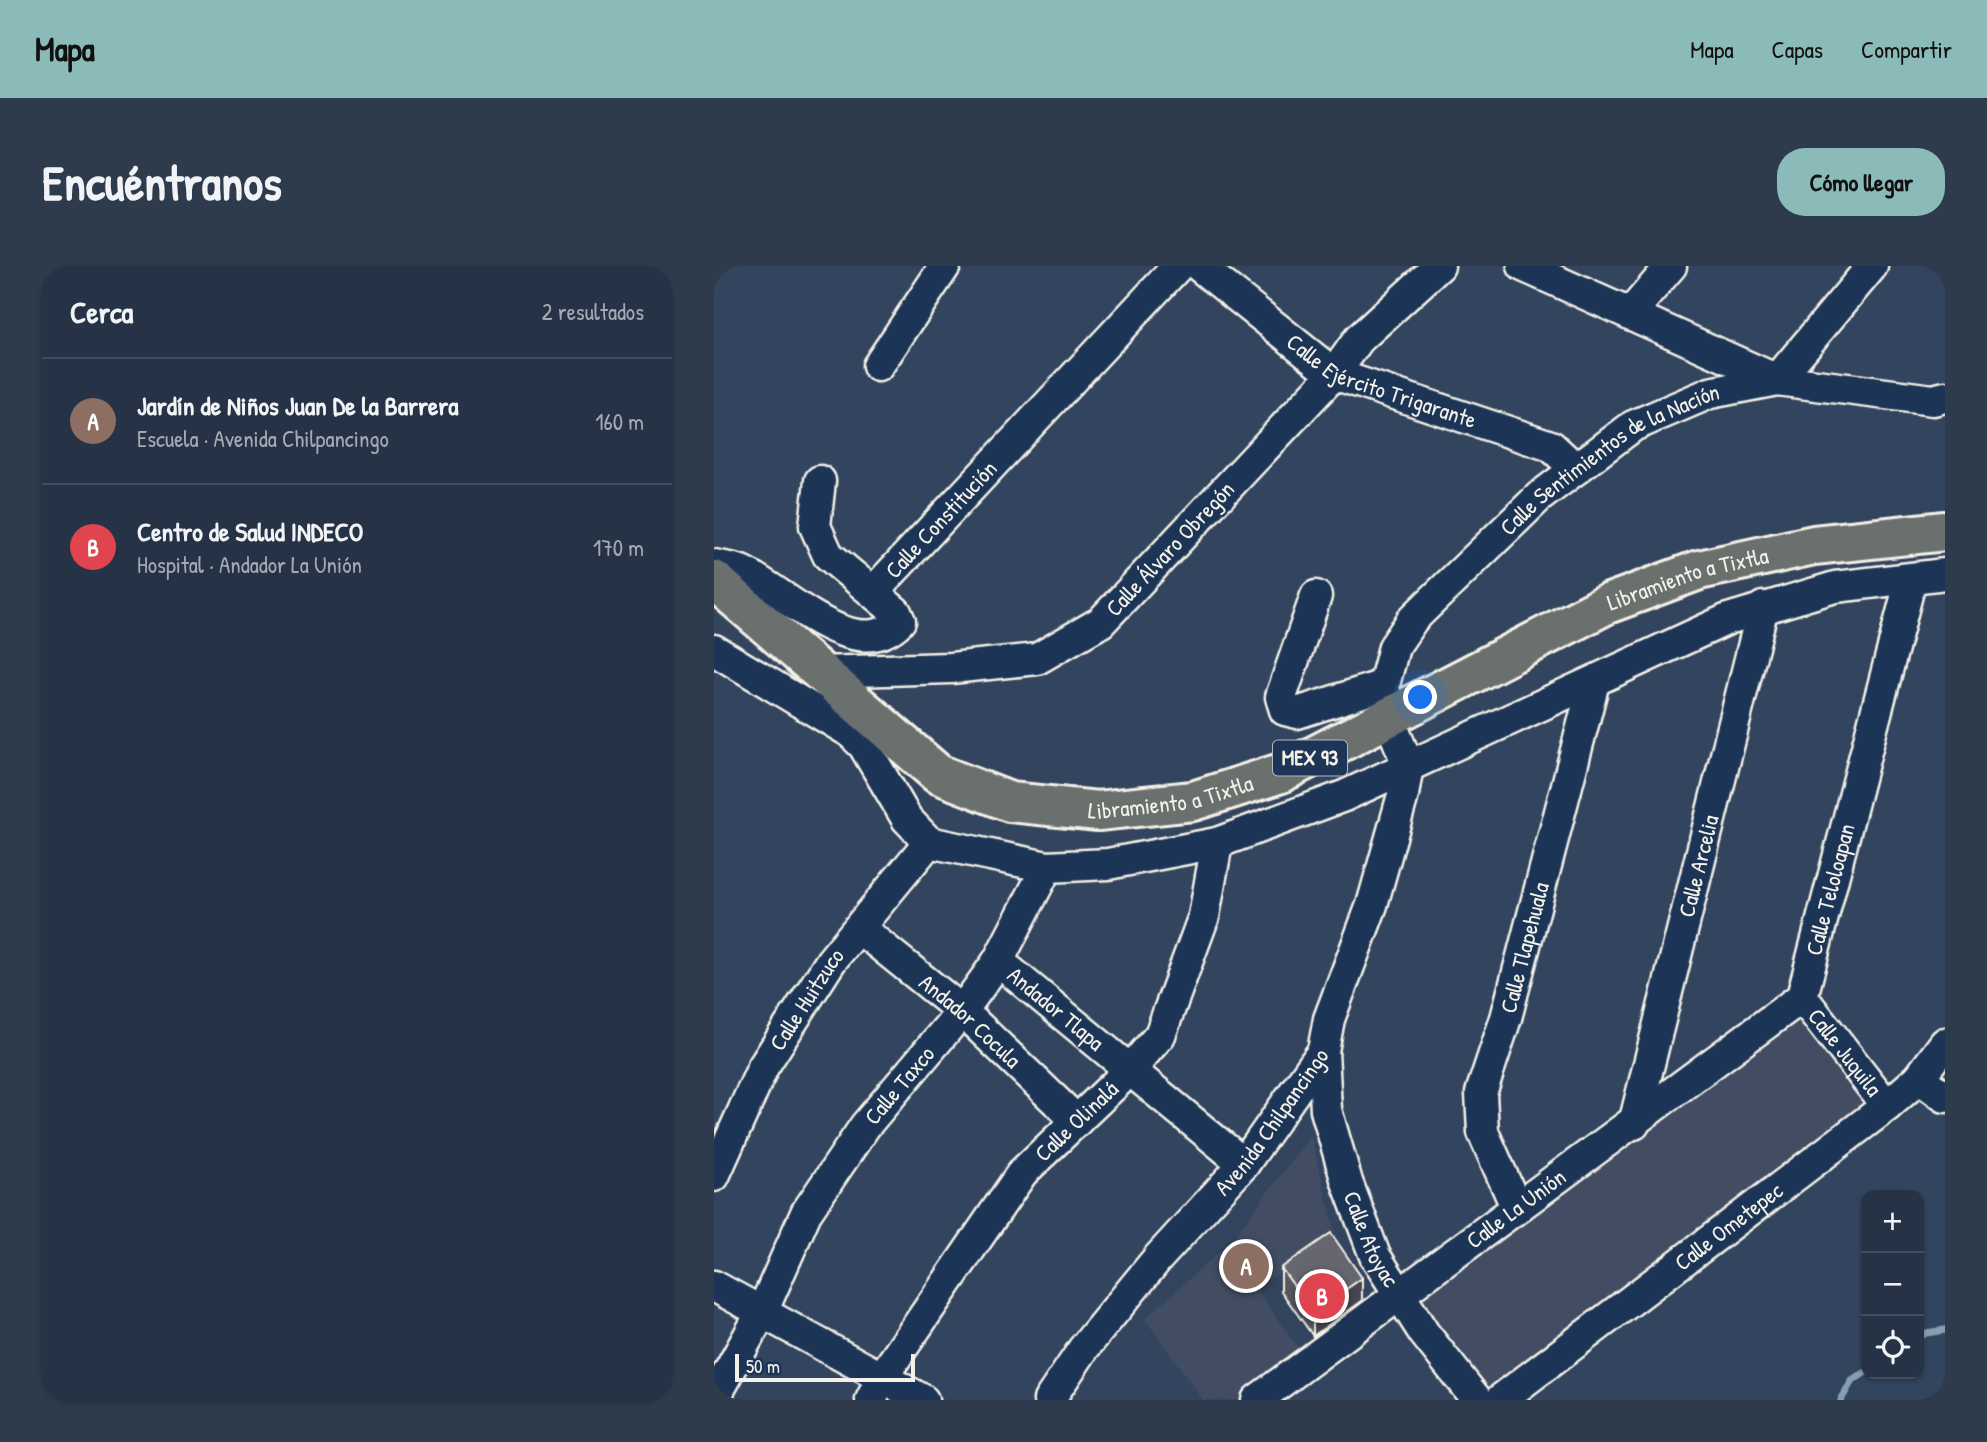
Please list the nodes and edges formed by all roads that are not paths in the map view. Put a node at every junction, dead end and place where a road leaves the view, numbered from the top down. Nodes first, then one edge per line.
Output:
1 (945, 266) edge
2 (1178, 266) edge
3 (1199, 266) edge
4 (1439, 266) edge
5 (1523, 266) edge
6 (1671, 266) edge
7 (1872, 266) edge
8 (1630, 314) junction
9 (878, 366) dead end
10 (1334, 374) junction
11 (1777, 380) junction
12 (1945, 397) edge
13 (1576, 469) junction
14 (820, 481) dead end
15 (1945, 531) edge
16 (714, 565) edge
17 (1945, 574) edge
18 (1911, 579) junction
19 (714, 580) edge
20 (874, 591) junction
21 (1316, 596) dead end
22 (1763, 607) junction
23 (714, 650) edge
24 (820, 672) junction
25 (1594, 682) junction
26 (1386, 701) junction
27 (875, 738) junction
28 (1408, 765) junction
29 (929, 842) junction
30 (1217, 842) junction
31 (1047, 867) junction
32 (859, 928) junction
33 (998, 961) junction
34 (1802, 997) junction
35 (962, 1011) junction
36 (1945, 1043) edge
37 (1323, 1052) junction
38 (1130, 1070) junction
39 (1919, 1078) junction
40 (1945, 1097) edge
41 (1887, 1106) junction
42 (1077, 1121) junction
43 (1634, 1124) junction
44 (1244, 1164) junction
45 (714, 1176) edge
46 (1517, 1209) junction
47 (714, 1286) edge
48 (1400, 1295) junction
49 (764, 1310) junction
50 (877, 1388) edge
51 (714, 1399) edge
52 (923, 1400) edge
53 (1049, 1400) edge
54 (1257, 1400) edge
55 (1477, 1400) edge
56 (1500, 1400) edge

1 - 9 street
2 - 20 street, Calle Constitución
3 - 10 street, Calle Ejército Trigarante
4 - 10 street, Calle Álvaro Obregón
5 - 8 street
6 - 8 street
7 - 11 street
8 - 11 street
10 - 13 street, Calle Ejército Trigarante
10 - 24 street, Calle Álvaro Obregón
11 - 12 street, Calle Sentimientos de la Nación
11 - 13 street, Calle Sentimientos de la Nación
13 - 26 street, Calle Sentimientos de la Nación
14 - 20 street
15 - 26 main road, Libramiento a Tixtla / MEX 93
16 - 20 street, Calle Constitución
17 - 18 street
18 - 22 street
18 - 34 street, Calle Teloloapan
19 - 24 main road, Libramiento a Tixtla / MEX 93
21 - 26 street
22 - 25 street
22 - 43 street, Calle Arcelia
23 - 27 street
24 - 27 main road, Libramiento a Tixtla / MEX 93
25 - 28 street
25 - 46 street, Calle Tlapehuala
26 - 27 main road, Libramiento a Tixtla / MEX 93
26 - 28 street
27 - 29 street
28 - 30 street
28 - 37 street, Avenida Chilpancingo
29 - 31 street
29 - 32 street, Calle Huitzuco
30 - 31 street
30 - 38 street, Calle Olinalá
31 - 33 street, Calle Taxco
32 - 35 street, Andador Cocula
32 - 45 street, Calle Huitzuco
33 - 35 street, Calle Taxco
33 - 38 street, Andador Tlapa
34 - 41 street, Calle Juquila
34 - 43 street
35 - 42 street, Andador Cocula
35 - 49 street, Calle Taxco
36 - 39 street, Calle Ometepec
37 - 44 street, Avenida Chilpancingo
37 - 48 street, Calle Atoyac
38 - 42 street, Calle Olinalá
38 - 44 street, Andador Tlapa
39 - 40 street
39 - 41 street, Calle Ometepec
41 - 56 street, Calle Ometepec
42 - 50 street, Calle Olinalá
43 - 46 street, Calle La Unión
44 - 53 street, Avenida Chilpancingo
46 - 48 street, Calle La Unión
47 - 49 street
48 - 54 street, Calle La Unión
48 - 55 street, Calle Atoyac
49 - 50 street
49 - 51 street, Calle Taxco
50 - 52 street

